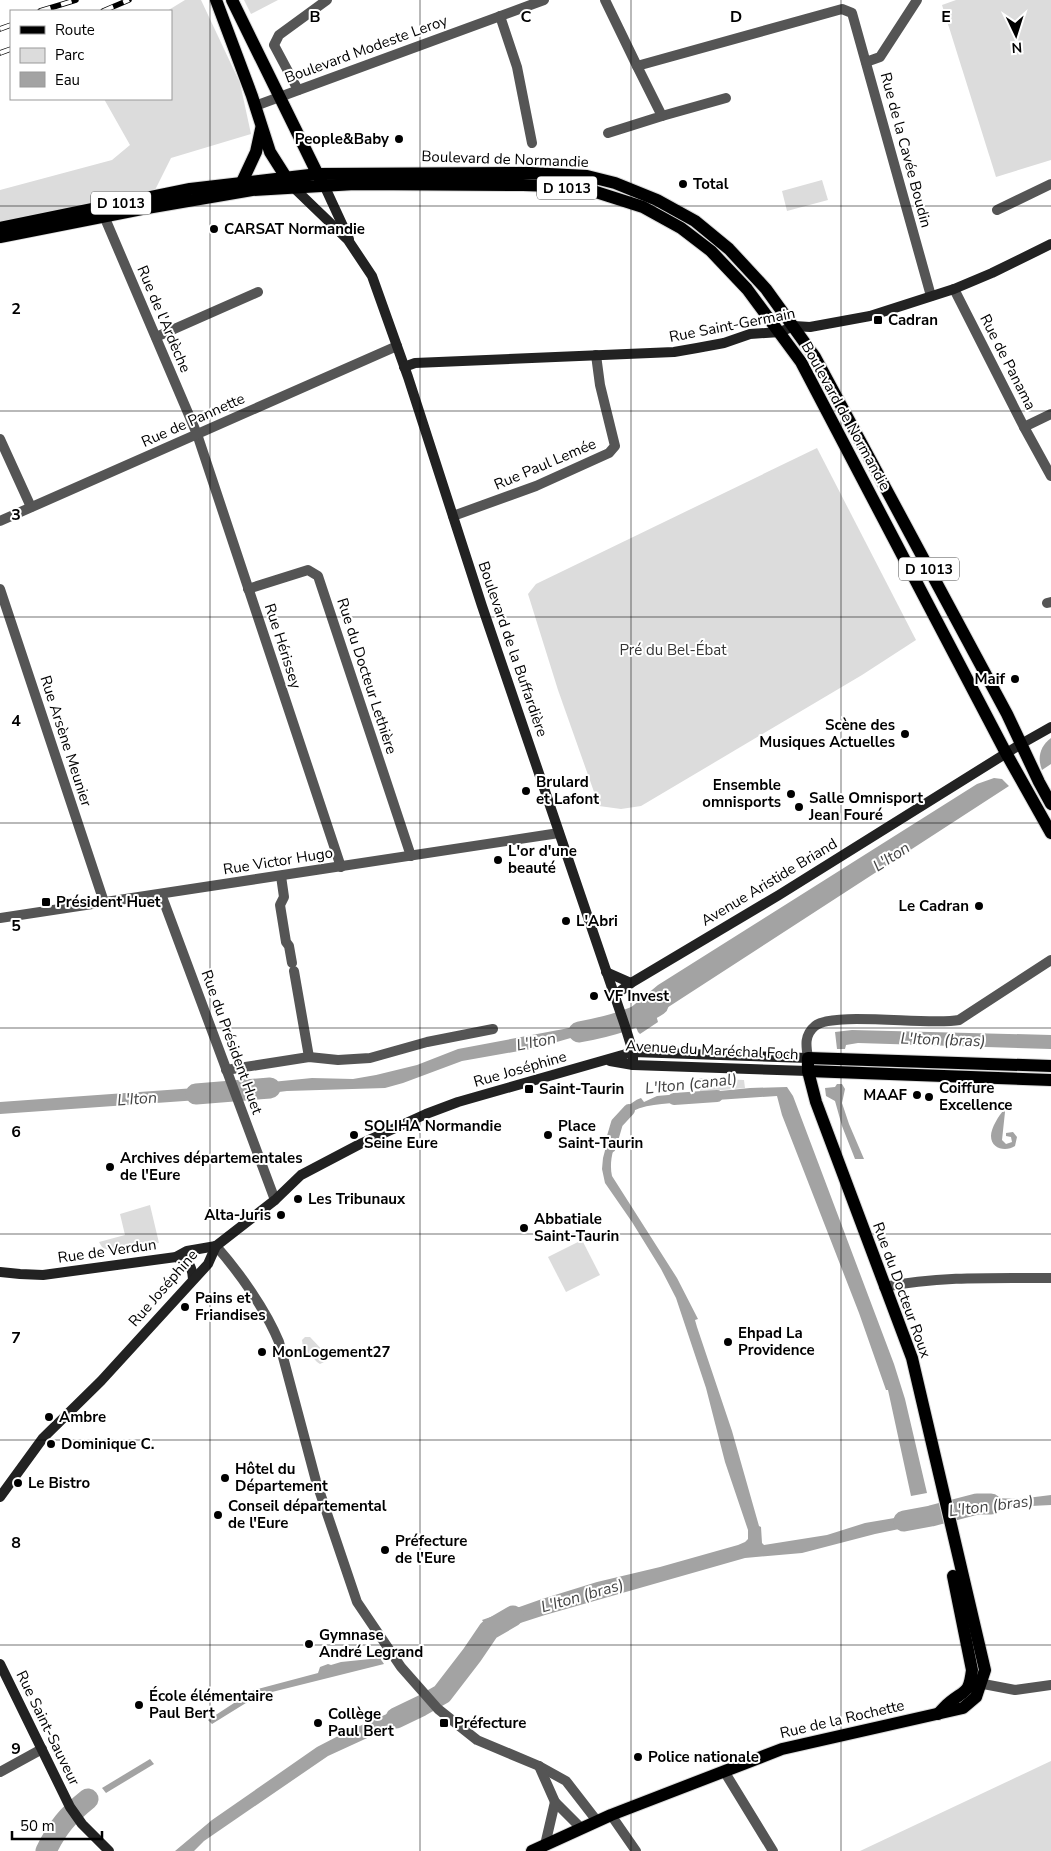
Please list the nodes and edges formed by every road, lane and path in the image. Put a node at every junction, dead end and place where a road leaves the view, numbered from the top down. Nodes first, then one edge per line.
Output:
1 (216, 0) edge
2 (232, 0) edge
3 (327, 0) edge
4 (544, 0) edge
5 (605, 0) edge
6 (917, 0) edge
7 (500, 16) junction
8 (866, 62) junction
9 (637, 66) junction
10 (298, 90) junction
11 (280, 96) junction
12 (726, 98) dead end
13 (255, 106) junction
14 (662, 116) junction
15 (262, 128) junction
16 (608, 132) dead end
17 (532, 143) dead end
18 (310, 159) junction
19 (367, 172) junction
20 (321, 179) junction
21 (242, 182) junction
22 (289, 182) junction
23 (1051, 184) edge
24 (997, 210) dead end
25 (104, 216) junction
26 (0, 228) edge
27 (0, 237) edge
28 (1051, 244) edge
29 (353, 246) junction
30 (954, 288) junction
31 (258, 292) dead end
32 (931, 296) junction
33 (794, 326) junction
34 (780, 332) junction
35 (156, 337) junction
36 (397, 346) junction
37 (596, 355) junction
38 (404, 366) junction
39 (1051, 414) edge
40 (1024, 427) junction
41 (197, 434) junction
42 (0, 440) edge
43 (1051, 476) edge
44 (31, 507) junction
45 (453, 516) junction
46 (0, 520) edge
47 (0, 589) edge
48 (248, 589) junction
49 (1051, 727) edge
50 (1021, 744) junction
51 (1006, 753) junction
52 (1051, 804) edge
53 (1051, 832) edge
54 (559, 833) junction
55 (411, 856) junction
56 (341, 867) junction
57 (281, 876) junction
58 (161, 894) junction
59 (104, 902) junction
60 (0, 918) edge
61 (1051, 960) edge
62 (606, 972) junction
63 (631, 983) junction
64 (614, 996) junction
65 (493, 1029) dead end
66 (633, 1052) junction
67 (309, 1057) junction
68 (607, 1060) junction
69 (808, 1064) junction
70 (633, 1065) junction
71 (1051, 1066) edge
72 (226, 1070) junction
73 (1051, 1080) edge
74 (275, 1200) junction
75 (216, 1246) junction
76 (176, 1256) junction
77 (0, 1272) edge
78 (1051, 1278) edge
79 (192, 1279) junction
80 (884, 1287) junction
81 (0, 1497) edge
82 (0, 1664) edge
83 (976, 1683) junction
84 (1051, 1685) edge
85 (42, 1748) junction
86 (539, 1766) junction
87 (724, 1771) junction
88 (0, 1772) edge
89 (555, 1802) junction
90 (610, 1814) junction
91 (597, 1821) junction
92 (581, 1828) junction
93 (544, 1845) junction
94 (108, 1851) edge
95 (532, 1851) edge
96 (636, 1851) edge
97 (773, 1851) edge

1 - 13 main road
2 - 11 main road
3 - 10 street
4 - 7 street, Boulevard Modeste Leroy
5 - 9 street
6 - 8 street, Rue de la Cavée Boudin
7 - 10 street, Boulevard Modeste Leroy
7 - 17 street
8 - 9 street
8 - 32 street, Rue de la Cavée Boudin
9 - 14 street
10 - 11 street, Boulevard Modeste Leroy
11 - 13 street, Boulevard Modeste Leroy
11 - 18 main road
12 - 14 street
13 - 15 main road
14 - 16 street
15 - 21 main road
15 - 22 main road
18 - 19 main road
18 - 20 main road
19 - 20 main road, D 1013
19 - 33 main road, Boulevard de Normandie / D 1013
20 - 22 main road, D 1013
20 - 29 main road, Boulevard de la Buffardière
20 - 34 main road, Boulevard de Normandie / D 1013
21 - 22 main road, D 1013
21 - 26 main road, D 1013
22 - 25 main road, D 1013
22 - 29 main road, Boulevard de la Buffardière
23 - 24 street
25 - 27 main road, D 1013
25 - 35 street, Rue de l'Ardèche
28 - 30 main road, Rue Saint-Germain
29 - 36 main road, Boulevard de la Buffardière
30 - 32 main road, Rue Saint-Germain
30 - 40 street, Rue de Panama
31 - 35 street
32 - 33 main road, Rue Saint-Germain
33 - 34 main road, Rue Saint-Germain
33 - 50 main road, Boulevard de Normandie / D 1013
34 - 37 main road, Rue Saint-Germain
34 - 51 main road, Boulevard de Normandie / D 1013
35 - 41 street, Rue de l'Ardèche
36 - 38 main road, Boulevard de la Buffardière
36 - 41 street, Rue de Pannette
37 - 38 main road, Rue Saint-Germain
37 - 45 street, Rue Paul Lemée
38 - 45 main road, Boulevard de la Buffardière
39 - 40 street
40 - 43 street, Rue de Panama
41 - 44 street, Rue de Pannette
41 - 48 street, Rue Hérissey
42 - 44 street
44 - 46 street, Rue de Pannette
45 - 54 main road, Boulevard de la Buffardière
47 - 59 street, Rue Arsène Meunier
48 - 55 street, Rue du Docteur Lethière
48 - 56 street, Rue Hérissey
49 - 50 main road, Avenue Aristide Briand
50 - 51 main road, Avenue Aristide Briand
50 - 52 main road, Boulevard de Normandie / D 1013
51 - 53 main road, Boulevard de Normandie / D 1013
51 - 63 main road, Avenue Aristide Briand
54 - 55 street, Rue Victor Hugo
54 - 62 main road, Boulevard de la Buffardière
55 - 56 street, Rue Victor Hugo
56 - 57 street, Rue Victor Hugo
57 - 58 street, Rue Victor Hugo
57 - 67 street
58 - 59 street, Rue Victor Hugo
58 - 72 street, Rue du Président Huet
59 - 60 street, Rue Victor Hugo
61 - 69 street
62 - 63 main road
62 - 64 main road, Boulevard de la Buffardière
63 - 64 main road, Avenue Aristide Briand
64 - 66 main road, Boulevard de la Buffardière
65 - 67 street
66 - 68 main road, Avenue du Maréchal Foch
66 - 69 main road, Avenue du Maréchal Foch
66 - 70 main road, Boulevard de la Buffardière
67 - 72 street
68 - 70 main road, Avenue du Maréchal Foch
68 - 74 main road, Rue Joséphine
69 - 70 main road, Avenue du Maréchal Foch
69 - 71 main road, Avenue du Maréchal Foch
69 - 73 main road, Avenue du Maréchal Foch
69 - 80 main road, Rue du Docteur Roux
72 - 74 street, Rue du Président Huet
74 - 75 main road, Rue Joséphine
75 - 76 main road, Rue de Verdun
75 - 79 main road, Rue Joséphine
75 - 86 street
76 - 77 main road, Rue de Verdun
76 - 79 main road
78 - 80 street
79 - 81 main road, Rue Joséphine
80 - 83 main road, Rue du Docteur Roux
82 - 85 main road, Rue Saint-Sauveur
83 - 84 street
83 - 87 main road, Rue de la Rochette
85 - 88 street
85 - 94 main road, Rue Saint-Sauveur
86 - 89 street
86 - 91 street
87 - 90 main road, Rue de la Rochette
87 - 97 street
89 - 92 street
89 - 93 street
90 - 91 main road, Rue de la Rochette
90 - 96 street
91 - 92 main road, Rue de la Rochette
92 - 93 main road, Rue de la Rochette
93 - 95 main road, Rue de la Rochette

